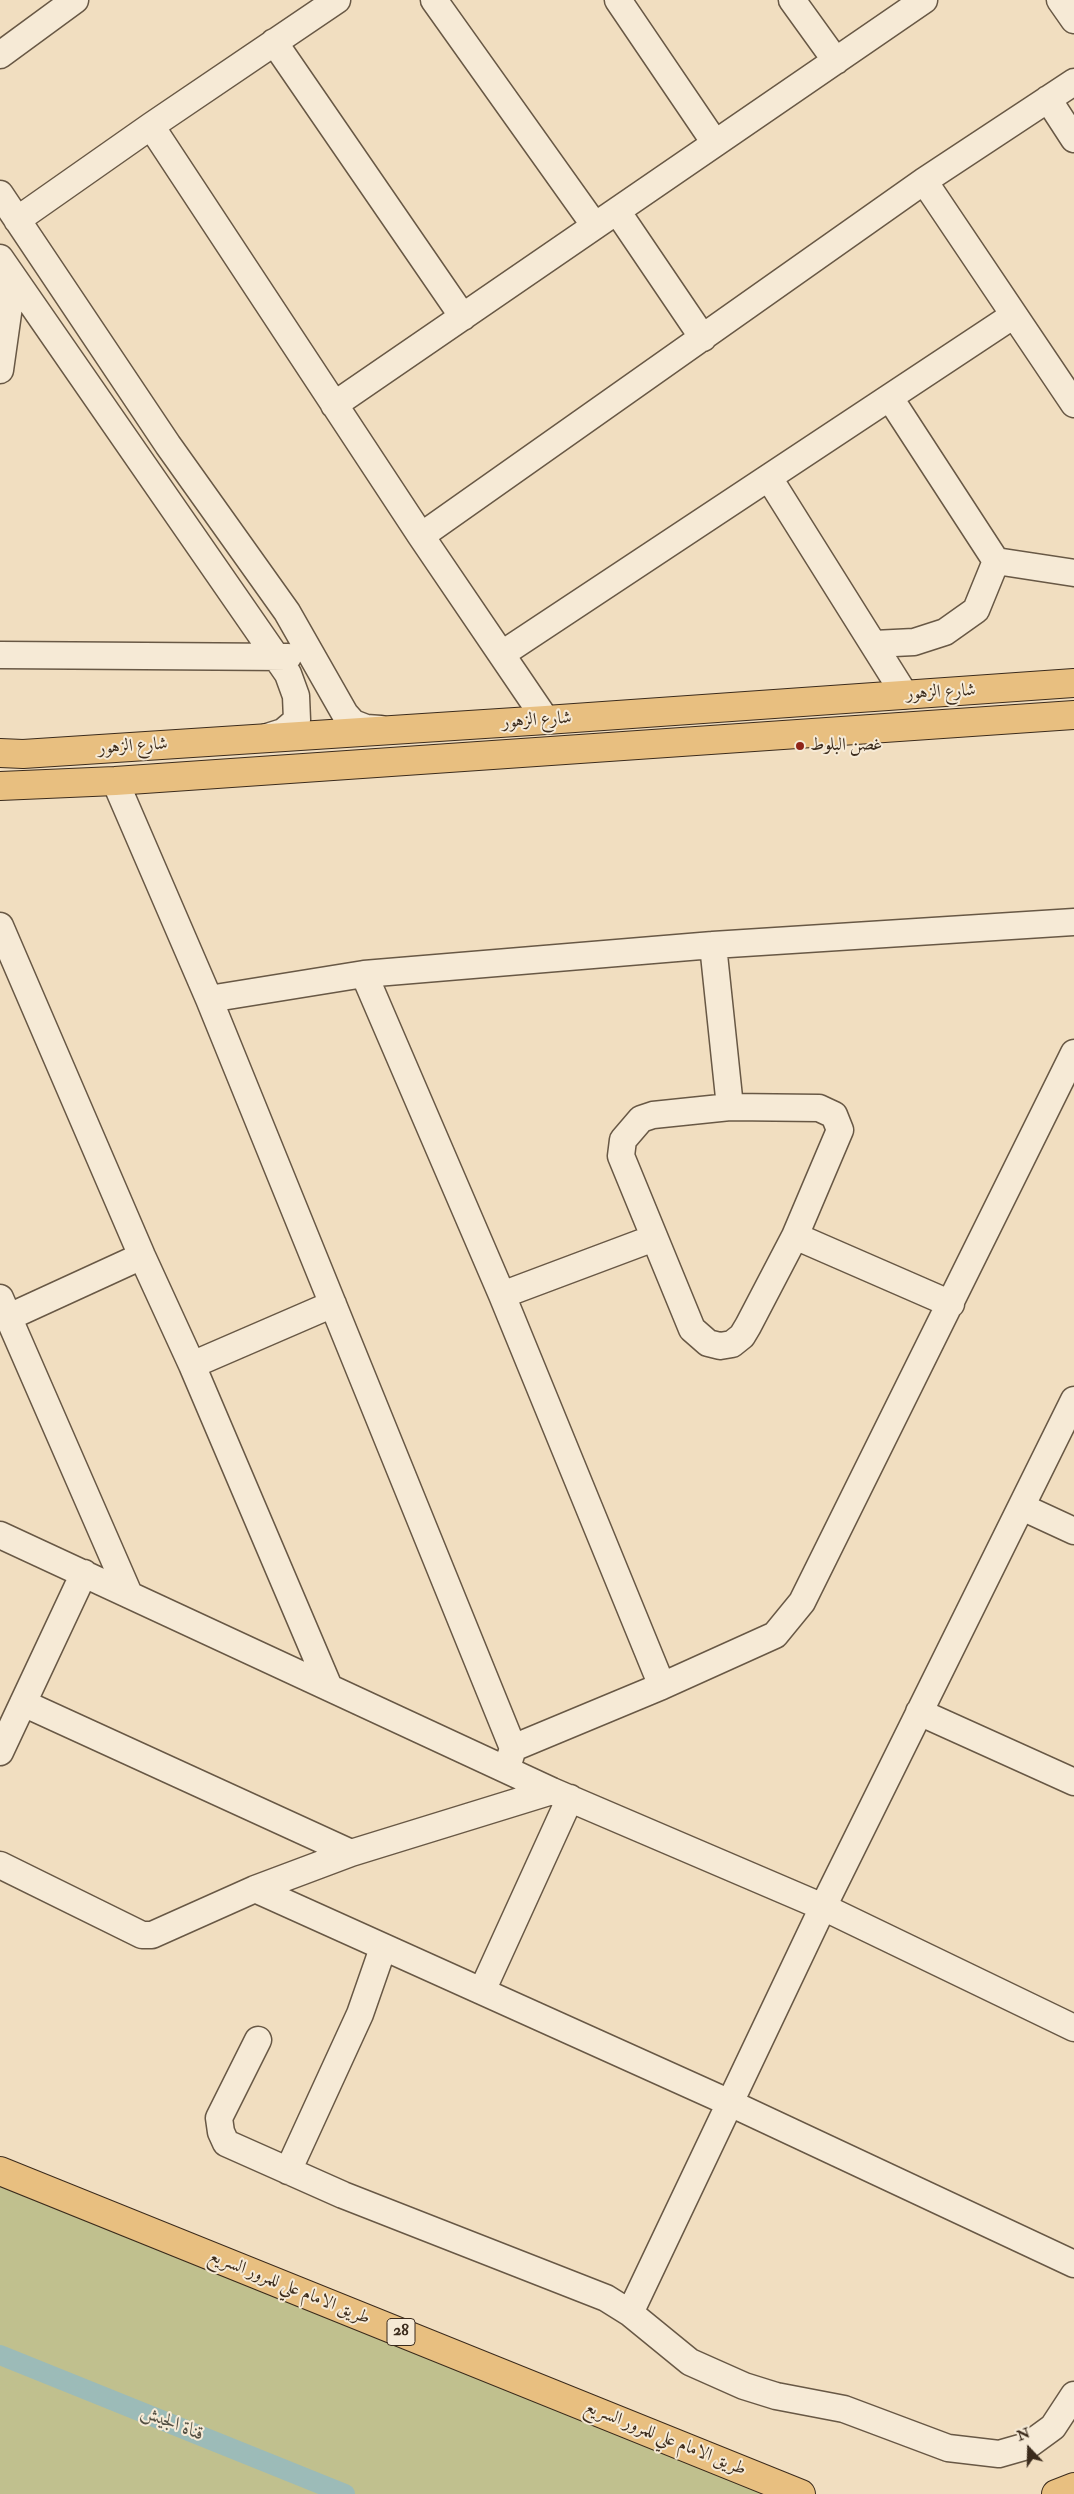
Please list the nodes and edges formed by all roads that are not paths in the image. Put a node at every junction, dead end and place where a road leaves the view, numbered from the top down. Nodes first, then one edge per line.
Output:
1 (75, 0) edge
2 (336, 0) edge
3 (434, 0) edge
4 (618, 0) edge
5 (792, 0) edge
6 (924, 0) edge
7 (1060, 0) edge
8 (1074, 20) edge
9 (274, 42) junction
10 (0, 55) edge
11 (836, 61) junction
12 (1074, 82) edge
13 (1048, 100) junction
14 (151, 126) junction
15 (1074, 139) edge
16 (716, 143) junction
17 (924, 182) junction
18 (0, 194) edge
19 (617, 211) junction
20 (17, 220) junction
21 (594, 226) junction
22 (7, 268) edge
23 (1014, 316) junction
24 (462, 317) junction
25 (703, 338) junction
26 (0, 370) edge
27 (890, 398) junction
28 (1074, 404) edge
29 (334, 405) junction
30 (769, 478) junction
31 (421, 536) junction
32 (996, 561) junction
33 (1074, 573) edge
34 (874, 644) junction
35 (502, 654) junction
36 (0, 655) edge
37 (275, 657) junction
38 (314, 657) junction
39 (1074, 683) edge
40 (905, 695) junction
41 (1074, 715) edge
42 (546, 720) junction
43 (387, 729) junction
44 (260, 738) junction
45 (0, 753) edge
46 (115, 781) junction
47 (0, 786) edge
48 (1074, 922) edge
49 (0, 926) edge
50 (713, 945) junction
51 (364, 974) junction
52 (209, 999) junction
53 (1074, 1053) edge
54 (730, 1107) junction
55 (794, 1236) junction
56 (654, 1238) junction
57 (142, 1256) junction
58 (502, 1295) junction
59 (333, 1304) junction
60 (950, 1304) junction
61 (4, 1307) edge
62 (192, 1366) junction
63 (1074, 1400) edge
64 (1022, 1507) junction
65 (1074, 1531) edge
66 (0, 1535) edge
67 (84, 1573) junction
68 (129, 1594) junction
69 (662, 1686) junction
70 (329, 1687) junction
71 (23, 1703) junction
72 (919, 1712) junction
73 (0, 1752) edge
74 (510, 1758) junction
75 (1074, 1782) edge
76 (561, 1794) junction
77 (351, 1853) junction
78 (0, 1865) edge
79 (256, 1889) junction
80 (823, 1907) junction
81 (383, 1948) junction
82 (482, 1991) junction
83 (1074, 2028) edge
84 (258, 2040) dead end
85 (730, 2103) junction
86 (288, 2170) junction
87 (0, 2171) edge
88 (1074, 2264) edge
89 (630, 2313) junction
90 (1074, 2395) edge
91 (1074, 2487) edge
92 (802, 2494) edge
93 (1056, 2494) edge

1 - 10 street
2 - 9 street
3 - 21 street
4 - 16 street
5 - 11 street
6 - 11 street
7 - 8 street
9 - 14 street
9 - 24 street
11 - 16 street
12 - 13 street
13 - 15 street
13 - 17 street
14 - 20 street
14 - 29 street
16 - 19 street
17 - 23 street
17 - 25 street
18 - 20 street
19 - 21 street
19 - 25 street
20 - 38 street
21 - 24 street
22 - 26 street
22 - 37 street
23 - 27 street
23 - 28 street
24 - 29 street
25 - 31 street
27 - 30 street
27 - 32 street
29 - 31 street
30 - 34 street
30 - 35 street
31 - 35 street
32 - 33 street
32 - 34 street
34 - 40 street
35 - 42 street
36 - 37 street
37 - 38 street
37 - 44 street
38 - 43 street
39 - 40 main road, شارع الزهور
40 - 42 main road, شارع الزهور
41 - 46 main road, شارع الزهور
42 - 43 main road, شارع الزهور
43 - 44 main road, شارع الزهور
44 - 45 main road, شارع الزهور
46 - 47 main road, شارع الزهور
46 - 52 street
48 - 50 street
49 - 57 street
50 - 51 street
50 - 54 street
51 - 52 street
51 - 58 street
52 - 59 street
53 - 60 street
54 - 55 street
54 - 56 street
55 - 56 street
55 - 60 street
56 - 58 street
57 - 61 street
57 - 62 street
58 - 69 street
59 - 62 street
59 - 74 street
60 - 69 street
61 - 68 street
62 - 70 street
63 - 64 street
64 - 65 street
64 - 72 street
66 - 67 street
67 - 68 street
67 - 71 street
68 - 70 street
69 - 74 street
70 - 74 street
71 - 73 street
71 - 77 street
72 - 75 street
72 - 80 street
74 - 76 street
76 - 77 street
76 - 80 street
76 - 82 street
77 - 79 street
78 - 79 street
79 - 81 street
80 - 83 street
80 - 85 street
81 - 82 street
81 - 86 street
82 - 85 street
84 - 86 street
85 - 88 street
85 - 89 street
86 - 89 street
87 - 92 main road, طريق الامام علي للمرور السريع / 28
89 - 90 street
91 - 93 main road

